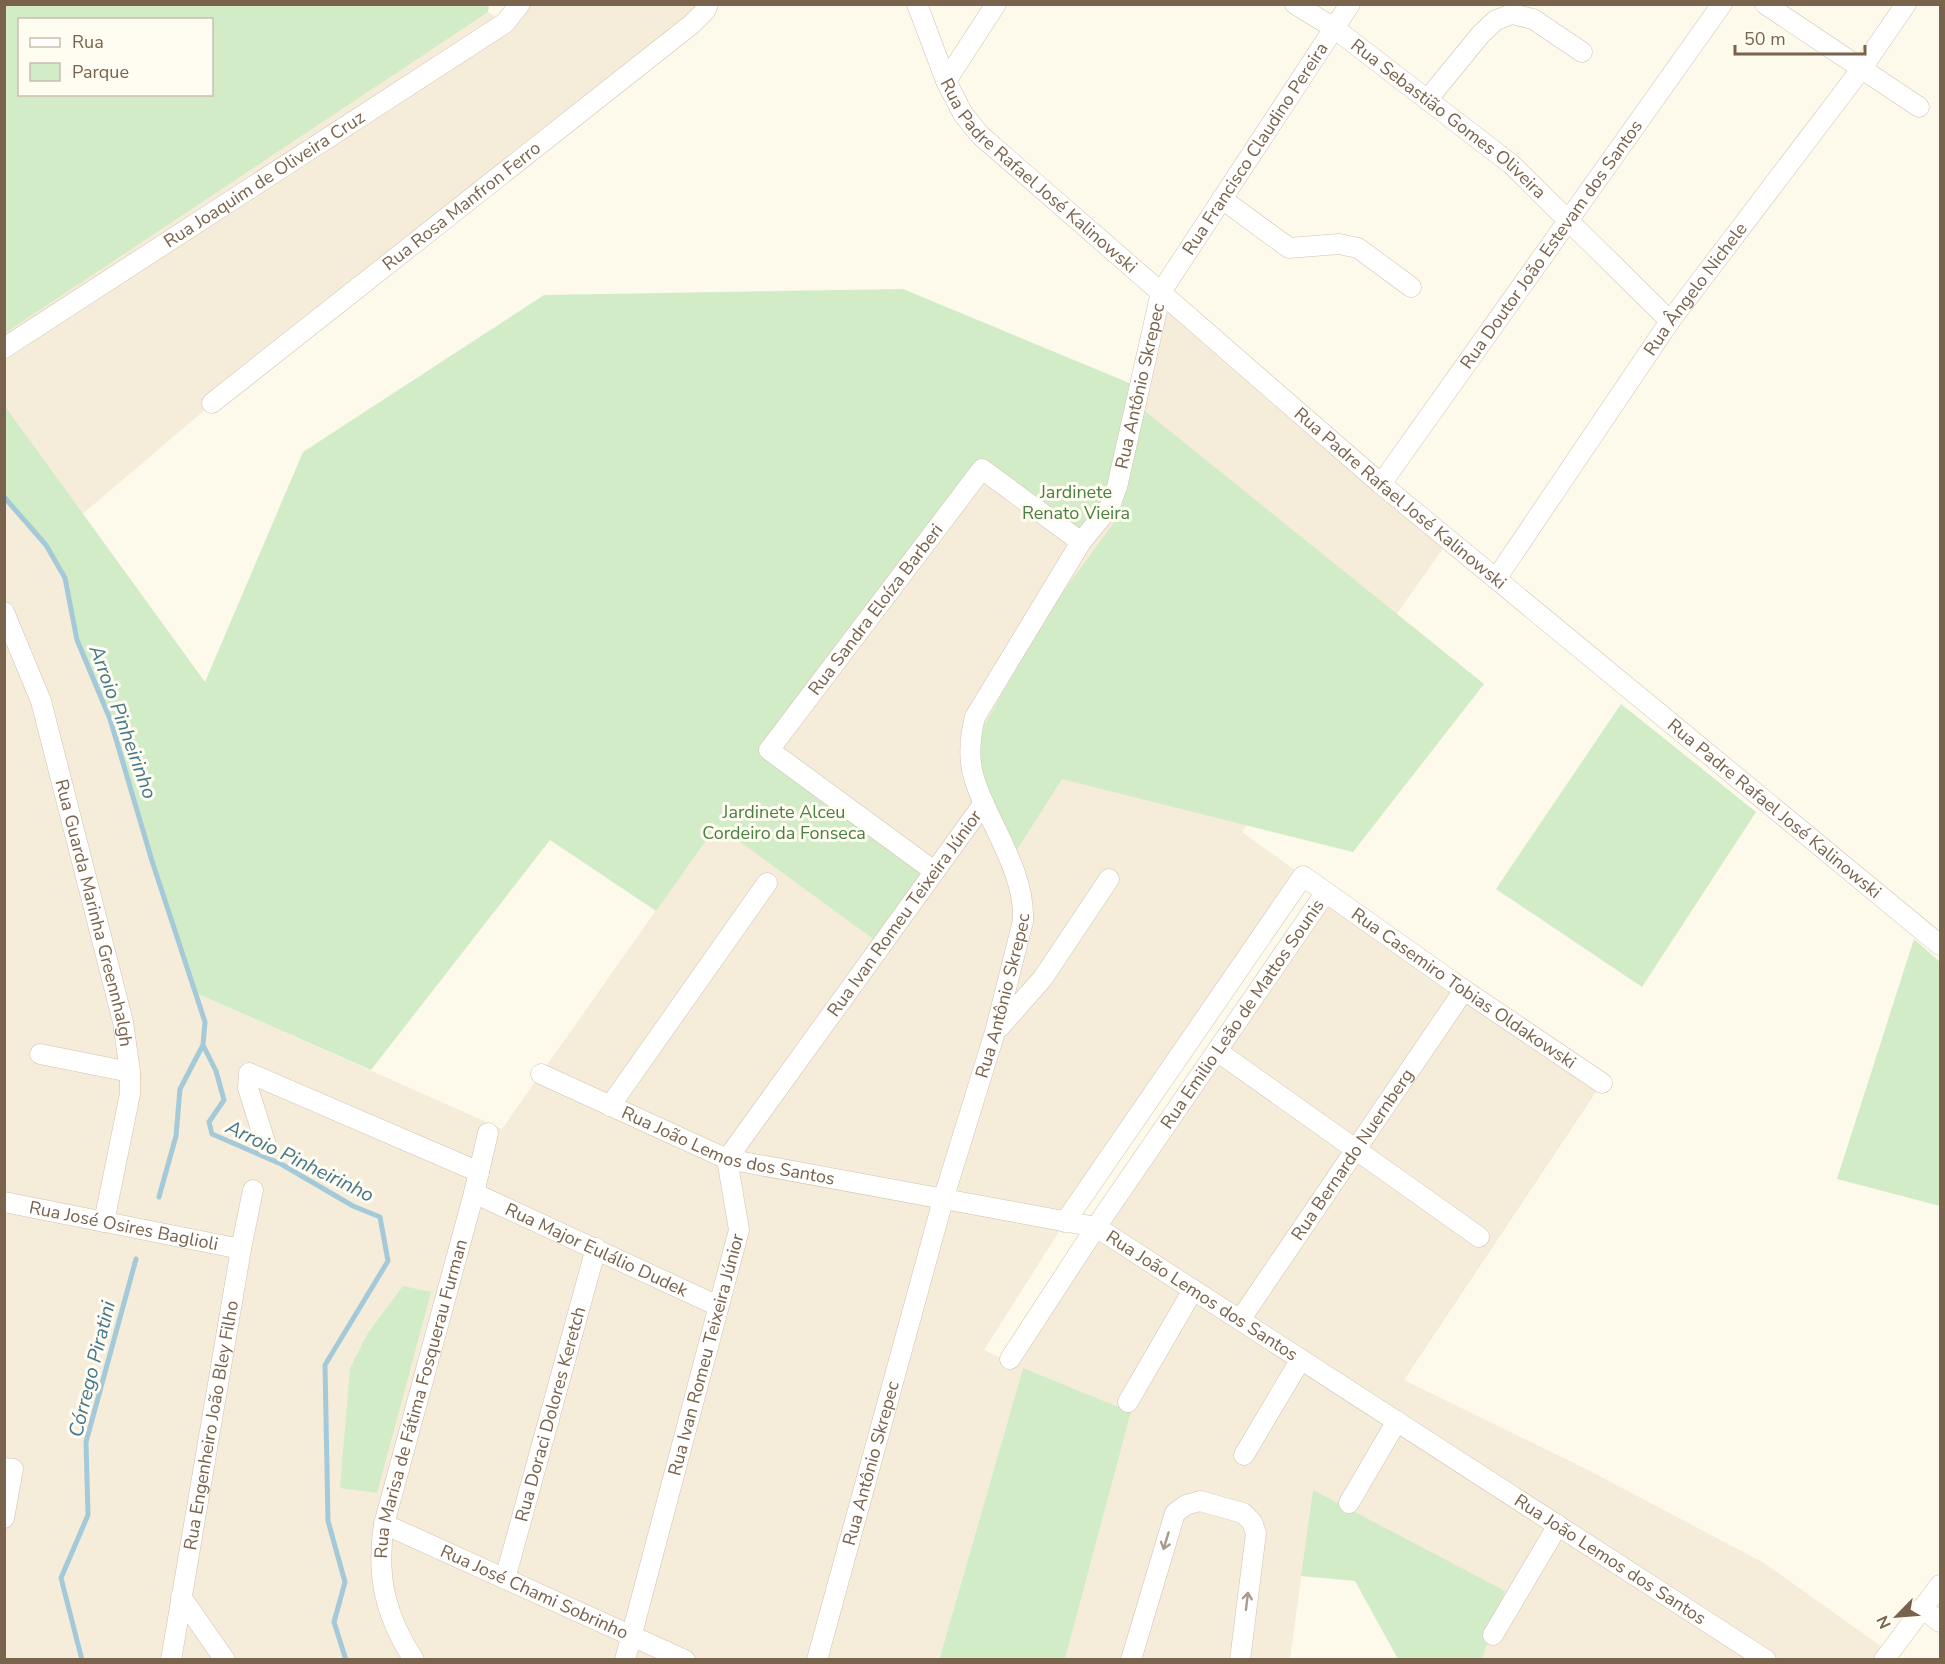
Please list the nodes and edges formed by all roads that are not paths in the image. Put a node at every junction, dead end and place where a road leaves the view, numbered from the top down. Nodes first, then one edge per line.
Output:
1 (520, 4) edge
2 (708, 4) edge
3 (917, 4) edge
4 (996, 4) edge
5 (1295, 4) edge
6 (1350, 4) edge
7 (1722, 4) edge
8 (1765, 4) edge
9 (1906, 4) edge
10 (1334, 28) junction
11 (1582, 52) dead end
12 (1862, 68) junction
13 (946, 81) junction
14 (1427, 100) junction
15 (1919, 107) dead end
16 (1222, 199) junction
17 (1568, 220) junction
18 (1411, 287) dead end
19 (1161, 292) junction
20 (1670, 321) junction
21 (4, 348) edge
22 (213, 403) dead end
23 (1381, 484) junction
24 (1082, 542) junction
25 (1496, 579) junction
26 (4, 612) edge
27 (984, 803) junction
28 (933, 871) junction
29 (1109, 879) dead end
30 (767, 883) dead end
31 (1326, 892) junction
32 (1941, 945) edge
33 (1464, 990) junction
34 (995, 1032) junction
35 (1217, 1051) junction
36 (40, 1054) dead end
37 (130, 1072) junction
38 (541, 1074) dead end
39 (1602, 1083) dead end
40 (1146, 1104) junction
41 (610, 1106) junction
42 (1170, 1120) junction
43 (488, 1133) dead end
44 (266, 1145) dead end
45 (1355, 1150) junction
46 (727, 1159) junction
47 (479, 1172) junction
48 (253, 1190) dead end
49 (474, 1193) junction
50 (944, 1200) junction
51 (4, 1202) edge
52 (104, 1222) junction
53 (1065, 1222) junction
54 (1096, 1227) junction
55 (1479, 1237) dead end
56 (596, 1248) junction
57 (241, 1249) junction
58 (1193, 1290) junction
59 (718, 1306) junction
60 (1240, 1320) junction
61 (1010, 1359) dead end
62 (1301, 1359) junction
63 (1128, 1402) dead end
64 (1398, 1422) junction
65 (1244, 1455) dead end
66 (9, 1468) edge
67 (1349, 1503) dead end
68 (4, 1518) edge
69 (384, 1524) junction
70 (1558, 1525) junction
71 (505, 1579) junction
72 (1941, 1585) edge
73 (181, 1597) junction
74 (1922, 1608) junction
75 (1941, 1622) edge
76 (631, 1635) junction
77 (1493, 1635) dead end
78 (171, 1659) edge
79 (225, 1659) edge
80 (414, 1659) edge
81 (625, 1659) edge
82 (685, 1659) edge
83 (817, 1659) edge
84 (1131, 1659) edge
85 (1240, 1659) edge
86 (1766, 1659) edge
87 (1884, 1659) edge

1 - 21 street, Rua Joaquim de Oliveira Cruz
2 - 22 street, Rua Rosa Manfron Ferro
3 - 13 street, Rua Padre Rafael José Kalinowski
4 - 13 street
5 - 10 street, Rua Sebastião Gomes Oliveira
6 - 10 street, Rua Francisco Claudino Pereira
7 - 17 street, Rua Doutor João Estevam dos Santos
8 - 12 street
9 - 12 street, Rua Ângelo Nichele
10 - 14 street, Rua Sebastião Gomes Oliveira
10 - 16 street, Rua Francisco Claudino Pereira
11 - 14 street
12 - 15 street
12 - 20 street, Rua Ângelo Nichele
13 - 19 street, Rua Padre Rafael José Kalinowski
14 - 17 street, Rua Sebastião Gomes Oliveira
16 - 18 street
16 - 19 street, Rua Francisco Claudino Pereira
17 - 20 street, Rua Sebastião Gomes Oliveira
17 - 23 street, Rua Doutor João Estevam dos Santos
19 - 23 street, Rua Padre Rafael José Kalinowski
19 - 24 street, Rua Antônio Skrepec
20 - 25 street, Rua Ângelo Nichele
23 - 25 street, Rua Padre Rafael José Kalinowski
24 - 27 street, Rua Antônio Skrepec
24 - 28 street, Rua Sandra Eloíza Barberi
25 - 32 street, Rua Padre Rafael José Kalinowski
26 - 37 street, Rua Guarda Marinha Greennhalgh
27 - 28 street, Rua Ivan Romeu Teixeira Júnior
27 - 34 street, Rua Antônio Skrepec
28 - 46 street, Rua Ivan Romeu Teixeira Júnior
29 - 34 street
30 - 41 street
31 - 33 street, Rua Casemiro Tobias Oldakowski
31 - 35 street, Rua Emilio Leão de Mattos Sounis
31 - 40 street, Rua Emilio Leão de Mattos Sounis
33 - 39 street, Rua Casemiro Tobias Oldakowski
33 - 45 street, Rua Bernardo Nuernberg
34 - 50 street, Rua Antônio Skrepec
35 - 42 street, Rua Emilio Leão de Mattos Sounis
35 - 45 street
36 - 37 street
37 - 52 street, Rua Guarda Marinha Greennhalgh
38 - 41 street, Rua João Lemos dos Santos
40 - 42 street
40 - 53 street, Rua Emilio Leão de Mattos Sounis
41 - 46 street, Rua João Lemos dos Santos
42 - 54 street, Rua Emilio Leão de Mattos Sounis
43 - 47 street, Rua Marisa de Fátima Fosquerau Furman
44 - 47 street
45 - 55 street
45 - 60 street, Rua Bernardo Nuernberg
46 - 50 street, Rua João Lemos dos Santos
46 - 59 street, Rua Ivan Romeu Teixeira Júnior
47 - 49 street, Rua Marisa de Fátima Fosquerau Furman
48 - 57 street, Rua Engenheiro João Bley Filho
49 - 56 street, Rua Major Eulálio Dudek
49 - 69 street, Rua Marisa de Fátima Fosquerau Furman
50 - 53 street, Rua João Lemos dos Santos
50 - 83 street, Rua Antônio Skrepec
51 - 52 street, Rua José Osires Baglioli
52 - 57 street, Rua José Osires Baglioli
53 - 54 street, Rua João Lemos dos Santos
54 - 58 street, Rua João Lemos dos Santos
54 - 61 street, Rua Emilio Leão de Mattos Sounis
56 - 59 street, Rua Major Eulálio Dudek
56 - 71 street, Rua Doraci Dolores Keretch
57 - 73 street, Rua Engenheiro João Bley Filho
58 - 60 street, Rua João Lemos dos Santos
58 - 63 street
59 - 76 street, Rua Ivan Romeu Teixeira Júnior
60 - 62 street, Rua João Lemos dos Santos
62 - 64 street, Rua João Lemos dos Santos
62 - 65 street
64 - 67 street
64 - 70 street, Rua João Lemos dos Santos
66 - 68 street
69 - 71 street, Rua José Chami Sobrinho
69 - 80 street, Rua Marisa de Fátima Fosquerau Furman
70 - 77 street
70 - 86 street, Rua João Lemos dos Santos
71 - 76 street, Rua José Chami Sobrinho
72 - 74 street
73 - 78 street, Rua Engenheiro João Bley Filho
73 - 79 street
74 - 75 street
74 - 87 street
76 - 81 street, Rua Ivan Romeu Teixeira Júnior
76 - 82 street, Rua José Chami Sobrinho
85 -> 84 street

